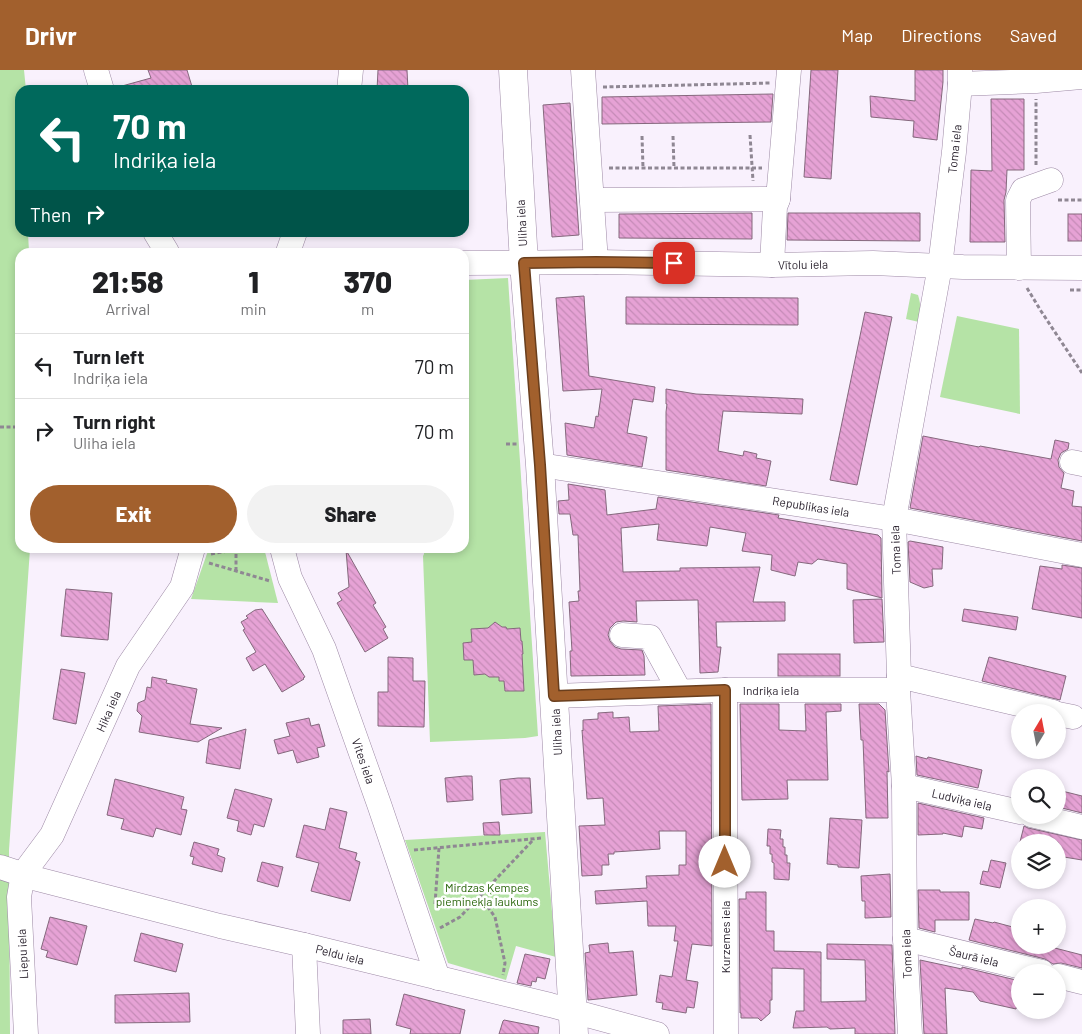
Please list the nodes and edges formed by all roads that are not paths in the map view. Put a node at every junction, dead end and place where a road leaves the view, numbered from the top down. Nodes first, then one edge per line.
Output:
1 (96, 70) edge
2 (352, 70) edge
3 (513, 70) edge
4 (788, 76) edge
5 (960, 77) edge
6 (1082, 77) edge
7 (584, 79) edge
8 (100, 85) edge
9 (350, 85) edge
10 (1044, 183) road end
11 (778, 199) junction
12 (592, 200) junction
13 (158, 237) edge
14 (165, 248) edge
15 (596, 262) junction
16 (469, 263) edge
17 (524, 263) junction
18 (772, 265) junction
19 (940, 266) junction
20 (1082, 268) edge
21 (1023, 278) junction
22 (540, 465) junction
23 (894, 519) junction
24 (283, 553) edge
25 (199, 555) edge
26 (1082, 555) edge
27 (622, 635) dead end
28 (898, 683) junction
29 (679, 690) junction
30 (725, 690) junction
31 (554, 696) junction
32 (1011, 704) edge
33 (904, 786) junction
34 (1011, 810) edge
35 (1066, 823) edge
36 (1082, 827) edge
37 (0, 867) edge
38 (23, 874) junction
39 (905, 939) junction
40 (304, 945) junction
41 (1011, 965) edge
42 (438, 978) junction
43 (1066, 978) edge
44 (1082, 982) edge
45 (573, 1022) edge
46 (26, 1034) edge
47 (308, 1034) edge
48 (657, 1034) edge
49 (726, 1034) edge
50 (910, 1034) edge

1 - 8 street
2 - 9 street
3 - 17 main road, Uliha iela
4 - 11 street
5 - 6 street
5 - 19 street, Toma iela
7 - 12 street
10 - 21 street
11 - 12 street
11 - 18 street
12 - 15 street
13 - 14 street
15 - 17 street, Vītolu iela
15 - 18 street, Vītolu iela
16 - 17 street, Vītolu iela
17 - 22 main road, Uliha iela
18 - 19 street, Vītolu iela
19 - 21 street, Vītolu iela
19 - 23 street, Toma iela
20 - 21 street, Vītolu iela
22 - 23 street, Republikas iela
22 - 31 main road, Uliha iela
23 - 26 street, Republikas iela
23 - 28 street, Toma iela
24 - 42 street, Vites iela
25 - 38 street, Hika iela
27 - 29 street
28 - 30 street, Indriķa iela
28 - 32 street, Indriķa iela
28 - 33 street, Toma iela
29 - 30 street, Indriķa iela
29 - 31 street, Indriķa iela
30 - 49 street, Kurzemes iela
31 - 45 main road, Uliha iela
33 - 34 street, Ludviķa iela
33 - 39 street, Toma iela
35 - 36 street
37 - 38 street, Peldu iela
38 - 40 street, Peldu iela
38 - 46 street, Liepu iela
39 - 41 street, Šaurā iela
39 - 50 street, Toma iela
40 - 42 street, Peldu iela
40 - 47 street
42 - 45 street, Peldu iela
43 - 44 street
45 - 48 street, Peldu iela

